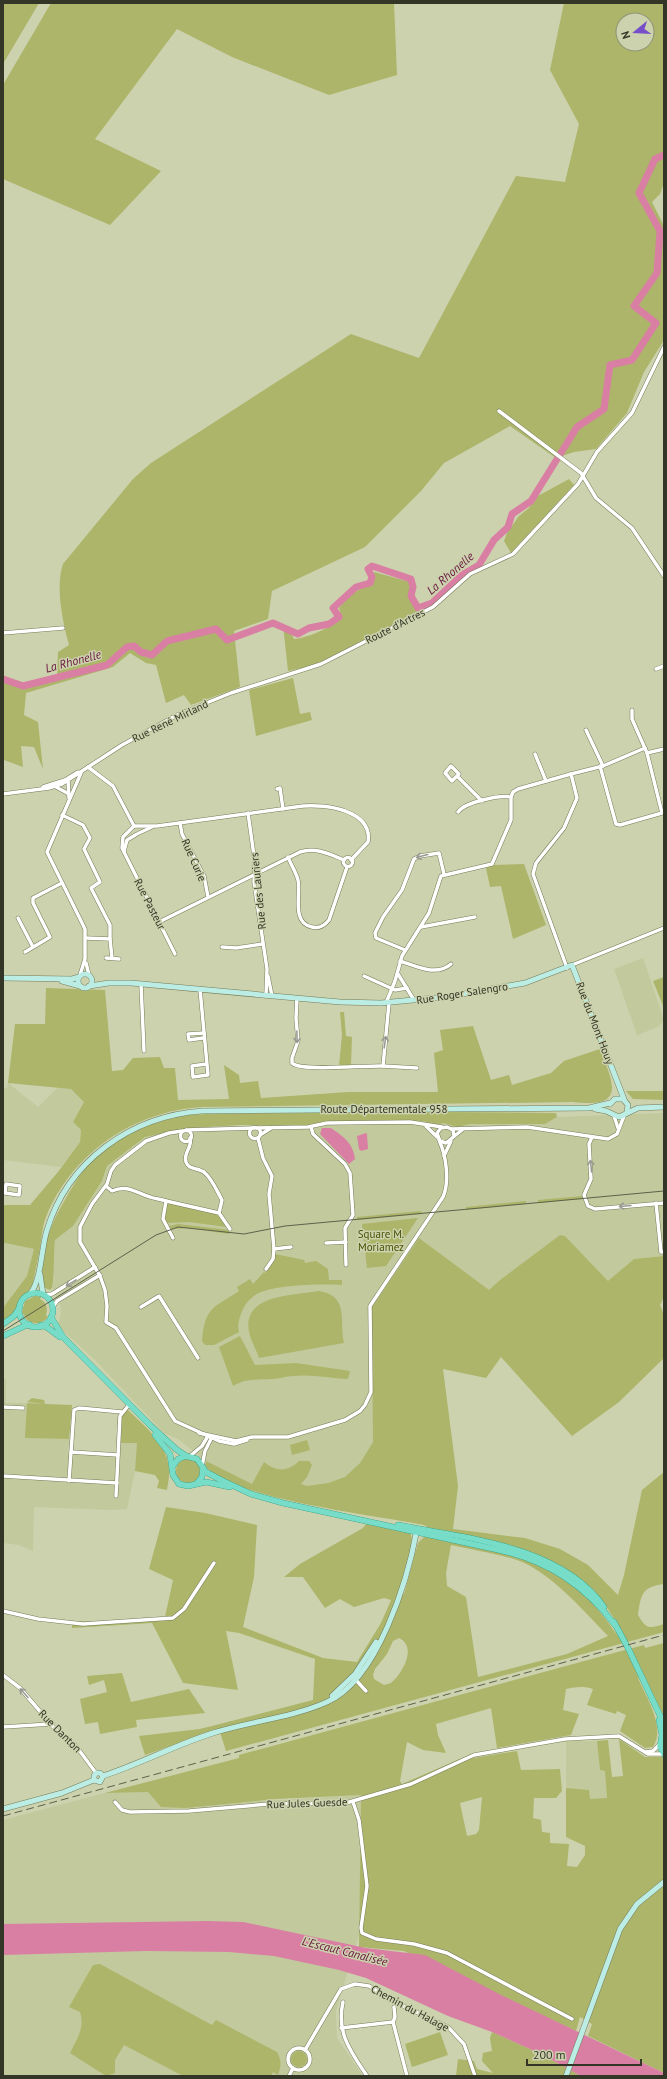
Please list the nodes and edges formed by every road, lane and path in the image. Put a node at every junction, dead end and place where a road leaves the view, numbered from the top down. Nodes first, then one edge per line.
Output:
1 (664, 347) edge
2 (499, 411) dead end
3 (584, 476) junction
4 (664, 576) edge
5 (63, 628) dead end
6 (3, 633) edge
7 (664, 666) edge
8 (656, 669) dead end
9 (258, 684) joint
10 (632, 710) dead end
11 (586, 730) dead end
12 (664, 749) edge
13 (646, 751) junction
14 (535, 754) dead end
15 (601, 766) junction
16 (88, 767) junction
17 (82, 772) junction
18 (571, 774) junction
19 (457, 776) dead end
20 (69, 780) junction
21 (546, 781) junction
22 (55, 787) junction
23 (74, 788) junction
24 (38, 789) junction
25 (277, 789) dead end
26 (3, 794) edge
27 (69, 794) junction
28 (511, 797) junction
29 (69, 799) junction
30 (482, 801) junction
31 (283, 808) junction
32 (458, 812) dead end
33 (248, 814) junction
34 (62, 815) junction
35 (180, 823) junction
36 (157, 826) junction
37 (139, 827) junction
38 (133, 828) junction
39 (138, 834) junction
40 (125, 854) junction
41 (288, 857) junction
42 (344, 860) junction
43 (351, 860) junction
44 (347, 867) junction
45 (254, 874) junction
46 (444, 874) junction
47 (62, 883) junction
48 (208, 897) junction
49 (18, 918) dead end
50 (475, 918) dead end
51 (159, 922) junction
52 (421, 927) junction
53 (664, 928) edge
54 (86, 938) junction
55 (110, 939) junction
56 (263, 944) junction
57 (34, 947) junction
58 (222, 947) dead end
59 (405, 950) junction
60 (25, 952) dead end
61 (175, 954) dead end
62 (106, 958) dead end
63 (112, 958) junction
64 (119, 959) dead end
65 (85, 960) junction
66 (400, 961) junction
67 (451, 964) dead end
68 (572, 965) junction
69 (567, 968) junction
70 (267, 969) junction
71 (397, 973) junction
72 (79, 976) junction
73 (90, 976) junction
74 (364, 976) dead end
75 (3, 978) edge
76 (51, 979) junction
77 (114, 982) junction
78 (142, 984) junction
79 (80, 986) junction
80 (89, 986) junction
81 (392, 988) junction
82 (406, 988) junction
83 (200, 989) junction
84 (266, 996) junction
85 (272, 996) junction
86 (297, 998) junction
87 (414, 1000) junction
88 (387, 1003) junction
89 (204, 1033) junction
90 (204, 1038) junction
91 (144, 1051) dead end
92 (206, 1064) junction
93 (383, 1066) junction
94 (416, 1068) dead end
95 (616, 1080) junction
96 (611, 1101) junction
97 (625, 1101) junction
98 (643, 1107) junction
99 (664, 1107) edge
100 (588, 1108) junction
101 (612, 1114) junction
102 (625, 1114) junction
103 (423, 1124) junction
104 (311, 1127) junction
105 (442, 1127) junction
106 (240, 1128) junction
107 (255, 1128) junction
108 (274, 1128) junction
109 (202, 1129) junction
110 (451, 1129) junction
111 (465, 1129) junction
112 (618, 1130) junction
113 (184, 1131) junction
114 (166, 1134) junction
115 (250, 1134) junction
116 (259, 1136) junction
117 (454, 1136) junction
118 (191, 1137) junction
119 (592, 1137) junction
120 (438, 1138) junction
121 (181, 1139) junction
122 (451, 1141) junction
123 (444, 1159) junction
124 (106, 1186) junction
125 (4, 1188) edge
126 (166, 1201) junction
127 (656, 1203) junction
128 (664, 1203) edge
129 (219, 1213) junction
130 (230, 1229) dead end
131 (173, 1238) dead end
132 (346, 1242) junction
133 (326, 1243) dead end
134 (291, 1247) dead end
135 (274, 1249) junction
136 (662, 1252) edge
137 (346, 1265) dead end
138 (39, 1266) junction
139 (95, 1267) junction
140 (266, 1269) dead end
141 (100, 1275) junction
142 (30, 1294) junction
143 (44, 1295) junction
144 (20, 1307) junction
145 (53, 1307) junction
146 (141, 1307) dead end
147 (51, 1317) junction
148 (3, 1324) edge
149 (29, 1324) junction
150 (41, 1326) junction
151 (3, 1336) edge
152 (198, 1358) dead end
153 (128, 1406) junction
154 (3, 1407) edge
155 (23, 1408) dead end
156 (122, 1412) junction
157 (210, 1437) junction
158 (70, 1452) junction
159 (118, 1455) junction
160 (188, 1456) junction
161 (173, 1467) junction
162 (202, 1467) junction
163 (3, 1476) edge
164 (69, 1481) junction
165 (117, 1483) junction
166 (197, 1483) junction
167 (251, 1494) junction
168 (116, 1496) dead end
169 (417, 1530) junction
170 (214, 1563) dead end
171 (3, 1611) edge
172 (3, 1675) edge
173 (354, 1678) junction
174 (366, 1691) dead end
175 (657, 1712) junction
176 (51, 1724) junction
177 (664, 1724) edge
178 (3, 1728) edge
179 (662, 1740) edge
180 (645, 1752) junction
181 (664, 1754) edge
182 (96, 1773) junction
183 (103, 1776) junction
184 (94, 1780) junction
185 (115, 1802) dead end
186 (353, 1802) junction
187 (3, 1809) edge
188 (664, 1882) edge
189 (343, 2002) dead end
190 (394, 2007) dead end
191 (572, 2019) dead end
192 (393, 2022) junction
193 (341, 2028) junction
194 (305, 2050) junction
195 (293, 2068) junction
196 (289, 2076) edge
197 (368, 2076) edge
198 (407, 2076) edge
199 (475, 2076) edge
200 (566, 2076) edge

1 - 3 street, Route d'Artres
2 - 3 street
3 - 4 street
3 - 9 street, Route d'Artres
5 - 6 street
7 - 8 street
9 - 16 street, Rue René Mirland
10 - 13 street
11 - 15 street
12 - 13 street
13 - 15 street
13 - 15 street
14 - 21 street
15 - 18 street
16 - 17 street, Rue René Mirland
16 - 20 street, Rue René Mirland
16 - 38 street
17 - 20 street, Rue René Mirland
17 - 23 street
18 - 21 street
18 - 69 street
19 - 30 street
20 - 22 street, Rue René Mirland
20 - 23 street
20 - 24 street, Rue René Mirland
20 - 27 street
21 - 28 street
22 - 24 street, Rue René Mirland
22 - 27 street
23 - 29 street
24 - 26 street, Rue René Mirland
25 - 31 street
27 - 29 street
28 - 30 street
28 - 46 street
29 - 34 street
30 - 32 street
31 - 33 street, Rue Curie
31 - 43 street, Rue Curie
33 - 35 street, Rue Curie
33 - 45 street, Rue des Lauriers
34 - 47 street
34 - 55 street
35 - 36 street, Rue Curie
35 - 48 street, Rue Curie
36 - 37 street, Rue Curie
36 - 39 street, Rue Curie
37 - 38 street
37 - 39 street
38 - 39 street
38 - 40 street, Rue Pasteur
39 - 40 street
40 - 51 street, Rue Pasteur
41 - 42 street
41 - 44 street
41 - 45 street
42 - 43 street
42 - 44 street
43 - 44 street
45 - 48 street
45 - 56 street, Rue des Lauriers
46 - 52 street
46 -> 59 street
47 - 54 street
47 - 57 street
48 - 51 street
49 - 57 street
50 - 52 street
51 - 61 street, Rue Pasteur
52 - 59 street
53 - 68 street, Rue Roger Salengro
54 - 55 street
54 - 65 street
55 - 63 street
56 - 58 street
56 - 70 street, Rue des Lauriers
57 - 60 street
59 - 66 street
62 - 63 street
63 - 64 street
65 - 72 street
65 - 73 street
66 - 67 street
66 - 71 street
68 - 69 street, Rue Roger Salengro
68 - 95 street, Rue du Mont Houy
69 - 87 street, Rue Roger Salengro
70 - 84 street, Rue des Lauriers
70 - 85 street, Rue des Lauriers
71 - 81 street
71 - 82 street
72 - 73 street
72 - 76 street
72 - 79 street
73 - 77 street
73 - 80 street
74 - 81 street
75 - 76 street
76 - 79 street
77 - 78 street, Rue Roger Salengro
77 - 80 street
78 - 83 street, Rue Roger Salengro
78 - 91 street
79 - 80 street
81 - 82 street
81 - 88 street
82 - 87 street
83 - 84 street, Rue Roger Salengro
83 - 89 street
84 - 85 street, Rue Roger Salengro
85 - 86 street, Rue Roger Salengro
86 - 88 street, Rue Roger Salengro
86 -> 93 street
87 - 88 street, Rue Roger Salengro
93 -> 88 street
89 - 90 street
89 - 90 street
90 - 92 street
92 - 92 street
93 - 94 street
95 - 96 street
95 - 97 street, Rue du Mont Houy
96 - 97 street
96 - 100 street, Route Départementale 958
96 - 101 street
97 - 98 street
97 - 102 street
98 - 99 street
98 - 102 street
100 - 101 street, Route Départementale 958
100 - 138 street, Route Départementale 958
101 - 102 street
101 - 112 street
102 - 112 street
103 - 104 street
103 - 105 street
103 - 120 street
104 - 108 street
104 - 132 street
105 - 110 street
105 - 120 street
106 - 107 street
106 - 109 street
106 - 115 street
107 - 108 street
107 - 115 street
107 - 116 street
108 - 116 street
109 - 113 street
109 - 118 street
110 - 111 street
110 - 117 street
111 - 117 street
111 - 119 street
112 - 119 street
113 - 114 street
113 - 118 street
113 - 121 street
114 - 121 street
114 - 124 street
115 - 116 street
116 - 135 street
117 - 122 street
118 - 121 street
118 - 129 street
127 -> 119 street
120 - 122 street
120 - 123 street
122 - 123 street
123 - 157 street
124 - 126 street
124 - 139 street
125 - 125 street
126 - 129 street
126 - 131 street
127 - 128 street
127 - 136 street
129 - 130 street
132 - 133 street
132 - 137 street
134 - 135 street
135 - 140 street
138 - 142 street
138 - 143 street
139 - 141 street
139 -> 143 street
141 - 145 street
141 - 157 street
142 - 143 main road
142 - 144 main road
143 - 145 main road
144 - 148 main road
144 - 149 main road
145 - 147 main road
146 - 152 street
147 - 150 main road
147 - 160 main road
149 - 150 main road
149 - 151 main road
150 - 153 main road
153 - 156 street
153 - 161 main road
154 - 155 street
156 - 158 street
156 - 159 street
157 - 160 street
157 - 162 street
158 - 159 street
158 - 164 street
159 - 165 street
160 - 161 main road
160 - 162 main road
161 - 166 main road
162 - 166 main road
162 - 167 main road
163 - 164 street
164 - 165 street
165 - 168 street
166 - 167 main road
167 - 169 main road
169 - 173 street
169 - 175 main road
170 - 171 street
176 -> 172 street, Rue Danton
173 - 174 street
173 - 183 street
175 - 177 main road
175 - 179 main road
176 - 178 street
176 - 182 street, Rue Danton
179 - 180 street
179 - 181 main road
180 - 181 street
180 - 186 street, Rue Jules Guesde
182 - 183 street
182 - 184 street
183 - 184 street
184 - 187 street
185 - 186 street, Rue Jules Guesde
186 - 191 street
188 - 200 street
189 - 193 street
190 - 192 street
192 - 193 street
192 - 198 street
193 - 197 street
194 - 195 street
194 - 195 street
194 - 199 street, Chemin du Halage
195 - 196 street

